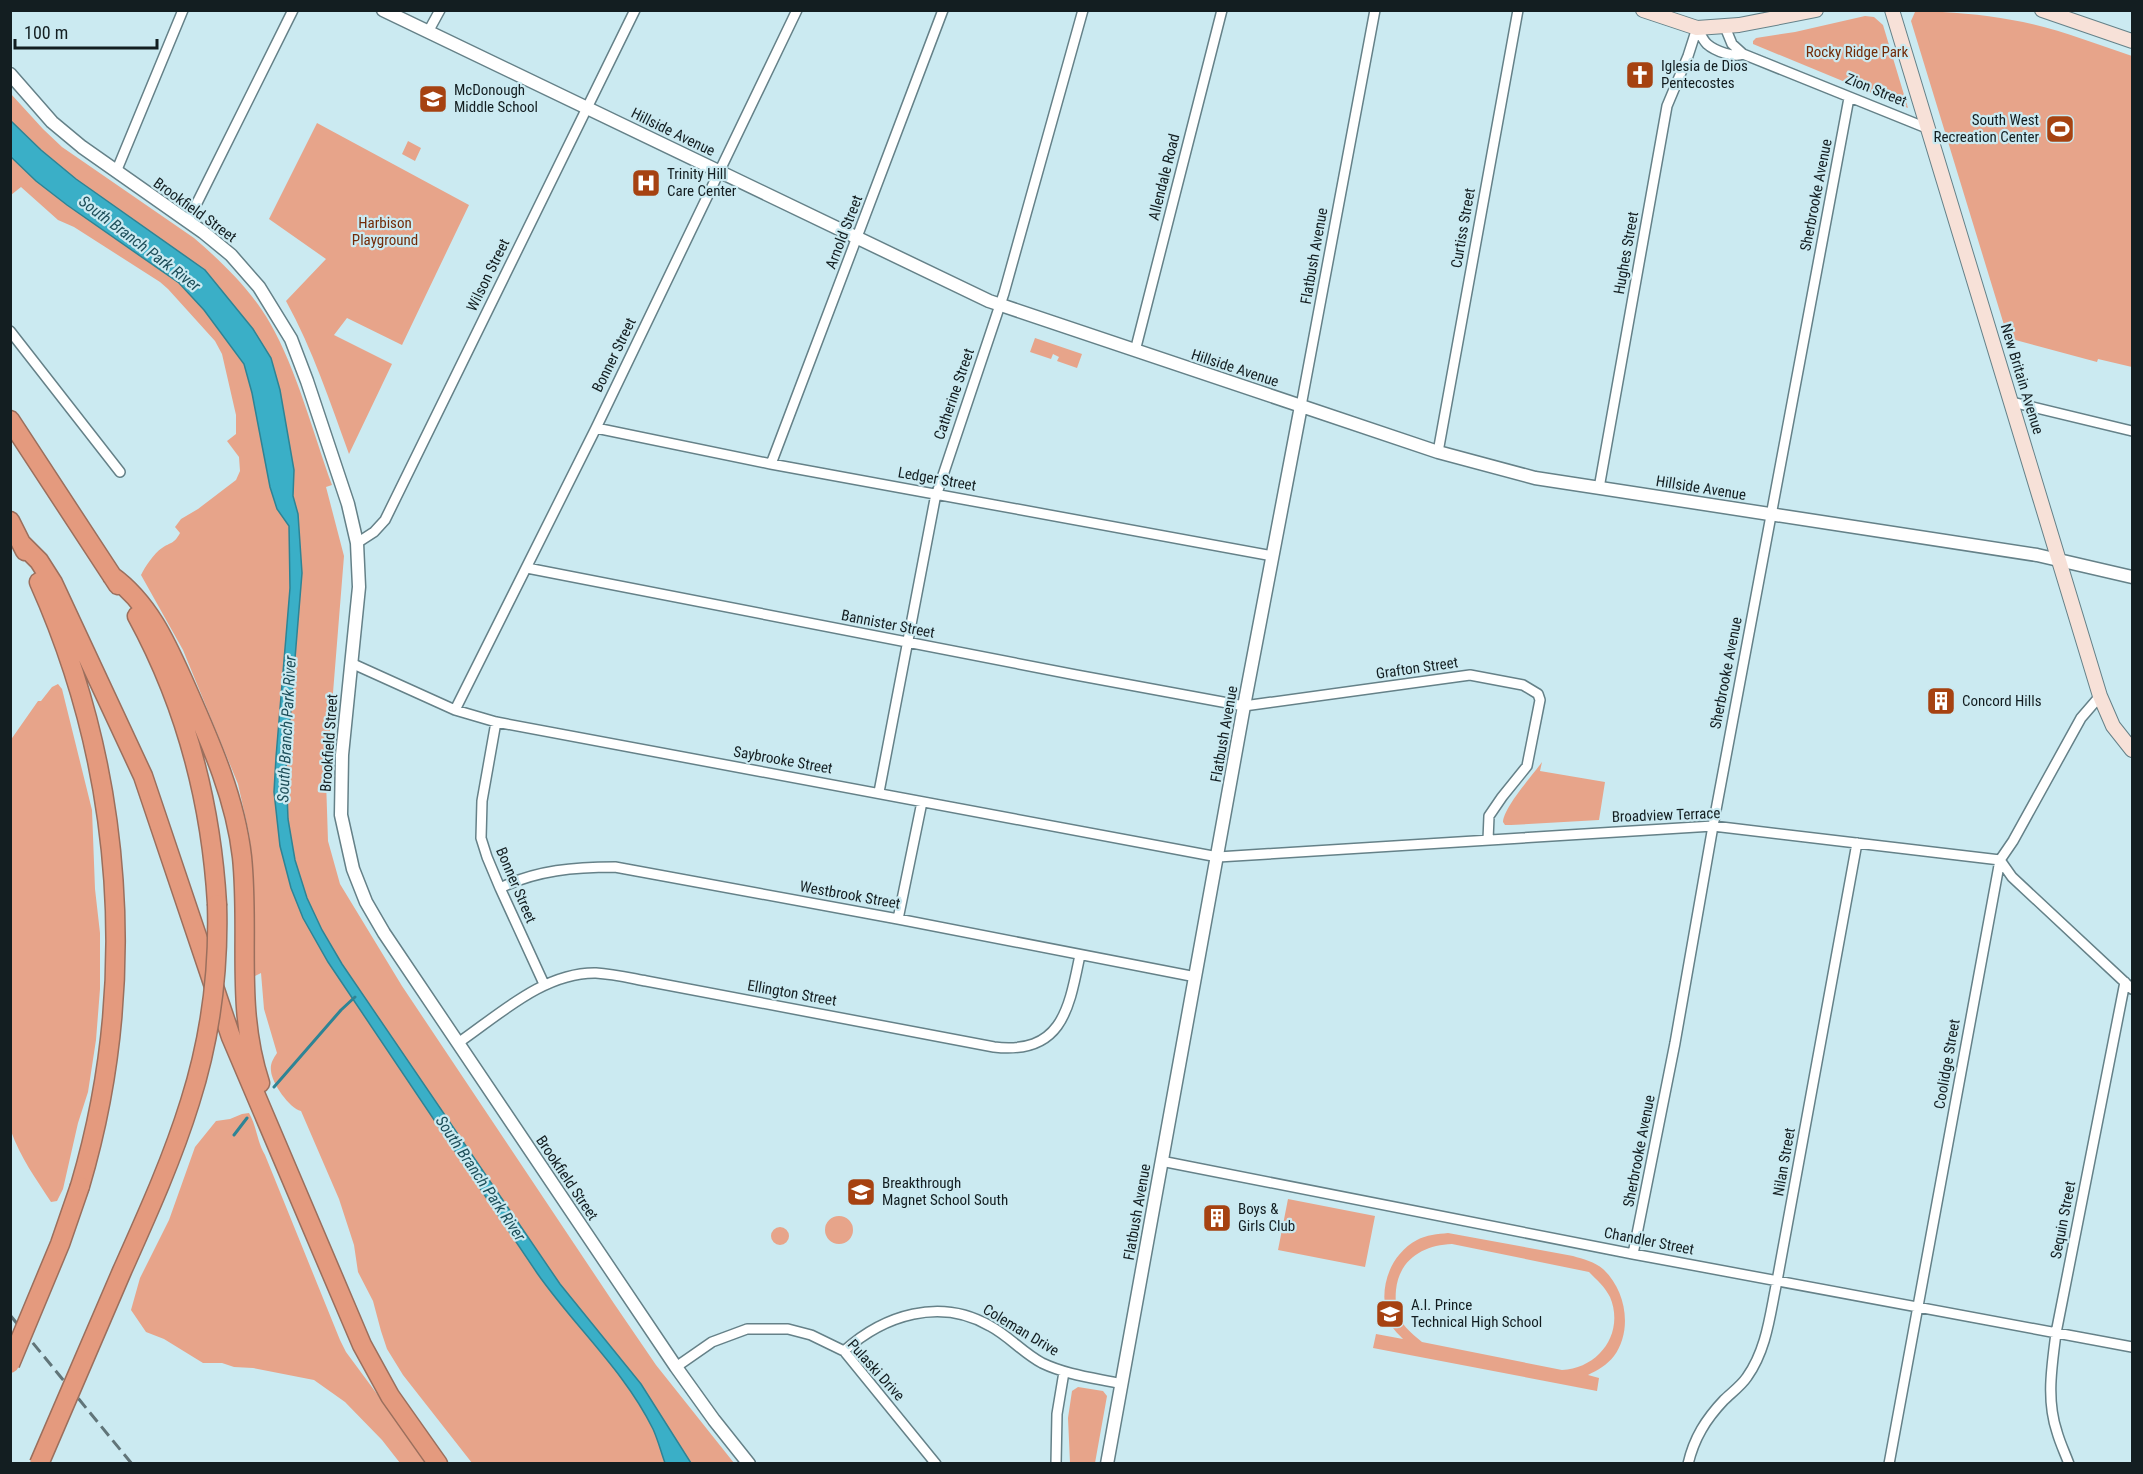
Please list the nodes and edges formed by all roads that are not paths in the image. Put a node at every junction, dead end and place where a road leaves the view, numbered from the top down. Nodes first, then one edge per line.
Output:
1 (183, 10) edge
2 (293, 10) edge
3 (383, 10) edge
4 (440, 10) edge
5 (635, 10) edge
6 (797, 10) edge
7 (943, 10) edge
8 (1083, 10) edge
9 (1222, 10) edge
10 (1375, 10) edge
11 (1518, 10) edge
12 (1643, 10) edge
13 (1816, 10) edge
14 (1892, 10) edge
15 (2043, 11) edge
16 (1697, 27) junction
17 (1725, 27) junction
18 (428, 32) junction
19 (2133, 40) edge
20 (1743, 54) junction
21 (10, 74) edge
22 (1849, 98) junction
23 (587, 107) junction
24 (1929, 129) junction
25 (719, 171) junction
26 (116, 172) junction
27 (188, 221) junction
28 (857, 238) junction
29 (1000, 305) junction
30 (10, 331) edge
31 (1135, 351) junction
32 (2012, 402) junction
33 (1301, 406) junction
34 (10, 420) edge
35 (596, 428) junction
36 (2133, 431) edge
37 (1438, 452) junction
38 (771, 464) junction
39 (120, 472) dead end
40 (1599, 488) junction
41 (937, 494) junction
42 (1772, 514) junction
43 (10, 521) edge
44 (357, 543) junction
45 (1273, 556) junction
46 (2058, 559) junction
47 (527, 568) junction
48 (2133, 577) edge
49 (136, 605) junction
50 (62, 618) junction
51 (908, 643) junction
52 (351, 663) junction
53 (2100, 696) junction
54 (1244, 706) junction
55 (455, 710) junction
56 (496, 722) junction
57 (2133, 750) edge
58 (879, 792) junction
59 (922, 802) junction
60 (1713, 826) junction
61 (1488, 840) junction
62 (1857, 843) junction
63 (1218, 857) junction
64 (2000, 860) junction
65 (500, 888) junction
66 (898, 919) junction
67 (1080, 955) junction
68 (1196, 977) junction
69 (2125, 982) junction
70 (544, 984) junction
71 (2133, 989) edge
72 (458, 1043) junction
73 (1161, 1161) junction
74 (1633, 1254) junction
75 (1777, 1281) junction
76 (1918, 1307) junction
77 (2056, 1333) junction
78 (2133, 1347) edge
79 (844, 1352) junction
80 (10, 1364) edge
81 (676, 1367) junction
82 (1064, 1372) junction
83 (1122, 1384) junction
84 (39, 1464) edge
85 (438, 1464) edge
86 (451, 1464) edge
87 (749, 1464) edge
88 (936, 1464) edge
89 (1056, 1464) edge
90 (1107, 1464) edge
91 (1688, 1464) edge
92 (1889, 1464) edge
93 (2069, 1464) edge

1 - 26 street
2 - 27 street
3 - 18 street, Hillside Avenue
4 - 18 street
5 - 23 street, Wilson Street
6 - 25 street, Bonner Street
7 - 28 street, Arnold Street
8 - 29 street, Catherine Street
9 - 31 street, Allendale Road
10 - 33 street, Flatbush Avenue
11 - 37 street, Curtiss Street
12 - 16 main road
13 - 17 main road
14 - 24 main road, New Britain Avenue
15 - 19 main road
16 - 17 main road
16 - 20 street, Zion Street
16 - 40 street, Hughes Street
17 - 20 street
18 - 23 street, Hillside Avenue
20 - 22 street, Zion Street
21 - 26 street, Brookfield Street
22 - 24 street, Zion Street
22 - 42 street, Sherbrooke Avenue
23 - 25 street, Hillside Avenue
23 - 44 street, Wilson Street
24 - 32 main road, New Britain Avenue
25 - 28 street, Hillside Avenue
25 - 35 street, Bonner Street
26 - 27 street, Brookfield Street
27 - 44 street, Brookfield Street
28 - 29 street, Hillside Avenue
28 - 38 street, Arnold Street
29 - 31 street, Hillside Avenue
29 - 41 street, Catherine Street
30 - 39 street
31 - 33 street, Hillside Avenue
32 - 36 street
32 - 46 main road, New Britain Avenue
33 - 37 street, Hillside Avenue
33 - 45 street, Flatbush Avenue
34 - 49 highway
35 - 38 street, Ledger Street
35 - 47 street, Bonner Street
37 - 40 street, Hillside Avenue
38 - 41 street, Ledger Street
40 - 42 street, Hillside Avenue
41 - 45 street, Ledger Street
41 - 51 street, Catherine Street
42 - 46 street, Hillside Avenue
42 - 60 street, Sherbrooke Avenue
43 - 50 highway
44 - 52 street, Brookfield Street
45 - 54 street, Flatbush Avenue
46 - 48 street, Hillside Avenue
46 - 53 main road, New Britain Avenue
47 - 51 street, Bannister Street
47 - 55 street, Bonner Street
49 - 84 highway, bridge
49 - 86 highway
50 - 80 highway, bridge
50 - 85 highway
51 - 54 street, Bannister Street
51 - 58 street, Catherine Street
52 - 55 street, Saybrooke Street
52 - 72 street, Brookfield Street
53 - 57 main road, New Britain Avenue
53 - 64 street, Coolidge Street
54 - 61 street, Grafton Street
54 - 63 street, Flatbush Avenue
55 - 56 street, Saybrooke Street
56 - 58 street, Saybrooke Street
56 - 65 street, Bonner Street
58 - 59 street, Saybrooke Street
59 - 63 street, Saybrooke Street
59 - 66 street
60 - 61 street, Broadview Terrace
60 - 62 street, Broadview Terrace
60 - 74 street, Sherbrooke Avenue
61 - 63 street, Broadview Terrace
62 - 64 street, Broadview Terrace
62 - 75 street, Nilan Street
63 - 68 street, Flatbush Avenue
64 - 69 street
64 - 76 street, Coolidge Street
65 - 66 street, Westbrook Street
65 - 70 street, Bonner Street
66 - 67 street, Westbrook Street
67 - 68 street, Westbrook Street
67 - 70 street, Ellington Street
68 - 73 street, Flatbush Avenue
69 - 71 street
69 - 77 street, Sequin Street
70 - 72 street, Ellington Street
72 - 81 street, Brookfield Street
73 - 74 street, Chandler Street
73 - 83 street, Flatbush Avenue
74 - 75 street, Chandler Street
75 - 76 street, Chandler Street
75 - 91 street, Nilan Street
76 - 77 street, Chandler Street
76 - 92 street, Coolidge Street
77 - 78 street, Chandler Street
77 - 93 street, Sequin Street
79 - 81 street, Pulaski Drive
79 - 82 street, Coleman Drive
79 - 88 street, Pulaski Drive
81 - 87 street, Brookfield Street
82 - 83 street, Coleman Drive
82 - 89 street
83 - 90 street, Flatbush Avenue

